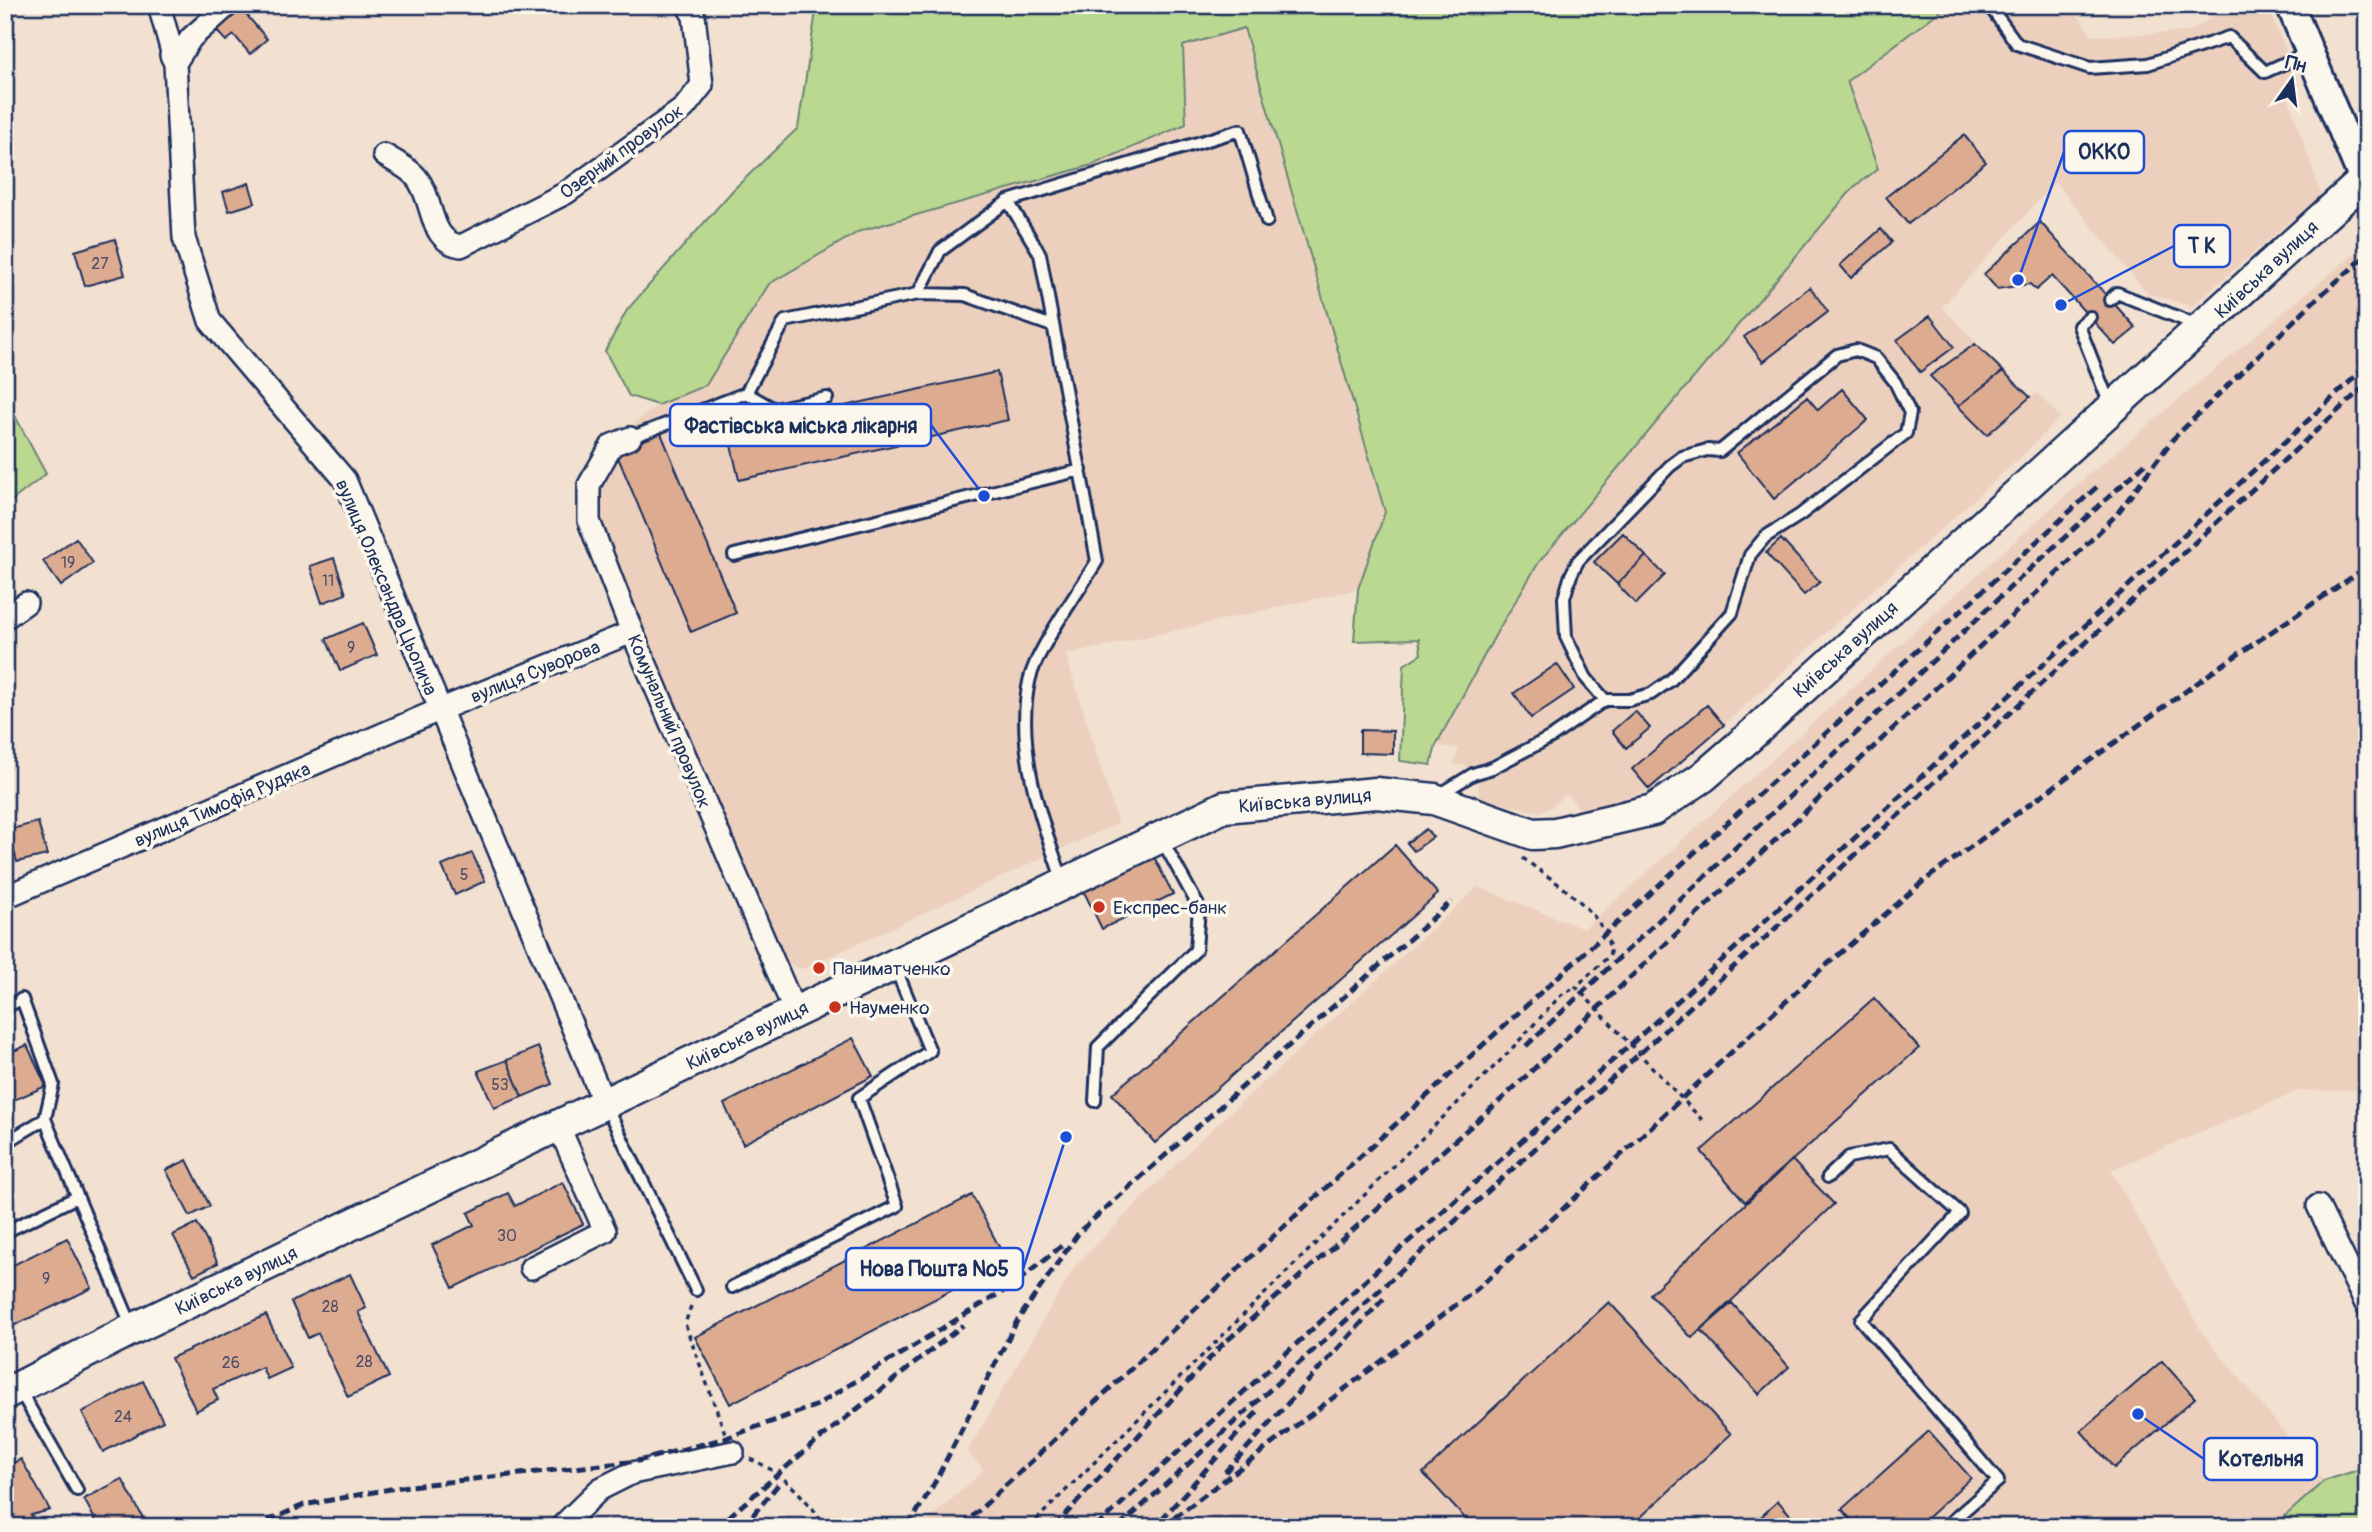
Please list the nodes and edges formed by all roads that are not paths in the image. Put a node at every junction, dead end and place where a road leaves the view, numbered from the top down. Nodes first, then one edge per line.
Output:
1 (145, 5) edge
2 (159, 5) edge
3 (228, 5) edge
4 (687, 5) edge
5 (1989, 5) edge
6 (2290, 5) edge
7 (2309, 52) junction
8 (175, 63) junction
9 (384, 155) dead end
10 (2365, 179) edge
11 (1008, 201) junction
12 (1267, 221) dead end
13 (918, 294) junction
14 (2110, 299) dead end
15 (2090, 317) dead end
16 (1052, 326) junction
17 (2203, 327) junction
18 (746, 393) junction
19 (827, 398) dead end
20 (2111, 407) junction
21 (630, 438) joint
22 (1082, 470) junction
23 (734, 555) dead end
24 (26, 603) dead end
25 (5, 618) edge
26 (632, 632) junction
27 (1605, 700) junction
28 (439, 710) junction
29 (1434, 799) junction
30 (1161, 837) junction
31 (1064, 884) junction
32 (5, 897) edge
33 (894, 965) junction
34 (5, 1007) edge
35 (795, 1012) junction
36 (1095, 1101) dead end
37 (604, 1103) junction
38 (45, 1119) junction
39 (558, 1125) junction
40 (5, 1143) edge
41 (1828, 1177) dead end
42 (77, 1197) junction
43 (2318, 1206) dead end
44 (5, 1232) edge
45 (531, 1268) dead end
46 (732, 1287) dead end
47 (696, 1290) road end
48 (2367, 1306) edge
49 (133, 1329) junction
50 (12, 1391) edge
51 (733, 1452) road end
52 (77, 1490) dead end
53 (561, 1527) edge
54 (1945, 1527) edge

1 - 8 street
2 - 8 street, вулиця Олександра Цьопича
3 - 8 street
4 - 9 street, Озерний провулок
5 - 7 lane
6 - 7 street
7 - 10 street
8 - 28 street, вулиця Олександра Цьопича
10 - 17 main road, Київська вулиця
11 - 12 lane
11 - 13 lane
11 - 16 lane
13 - 16 lane
13 - 18 lane
14 - 17 lane
15 - 20 lane
16 - 22 lane
17 - 20 main road, Київська вулиця
18 - 19 lane
18 - 21 lane
20 - 29 main road, Київська вулиця
21 - 26 street, Комунальний провулок
22 - 23 lane
22 - 31 lane
24 - 25 street
26 - 28 street, вулиця Суворова
26 - 35 street, Комунальний провулок
27 - 27 lane
27 - 29 lane
28 - 32 street, вулиця Тимофія Рудяка
28 - 37 street, вулиця Олександра Цьопича
29 - 30 main road, Київська вулиця
30 - 31 main road, Київська вулиця
30 - 36 lane
31 - 33 main road, Київська вулиця
33 - 35 main road, Київська вулиця
33 - 46 lane
34 - 38 lane
35 - 37 main road, Київська вулиця
37 - 39 main road, Київська вулиця
37 - 47 lane
38 - 40 lane
38 - 42 lane
39 - 45 street
39 - 49 main road, Київська вулиця
41 - 54 lane
42 - 44 lane
42 - 49 lane
43 - 48 street
49 - 50 main road, Київська вулиця
50 - 52 lane
51 - 53 street

